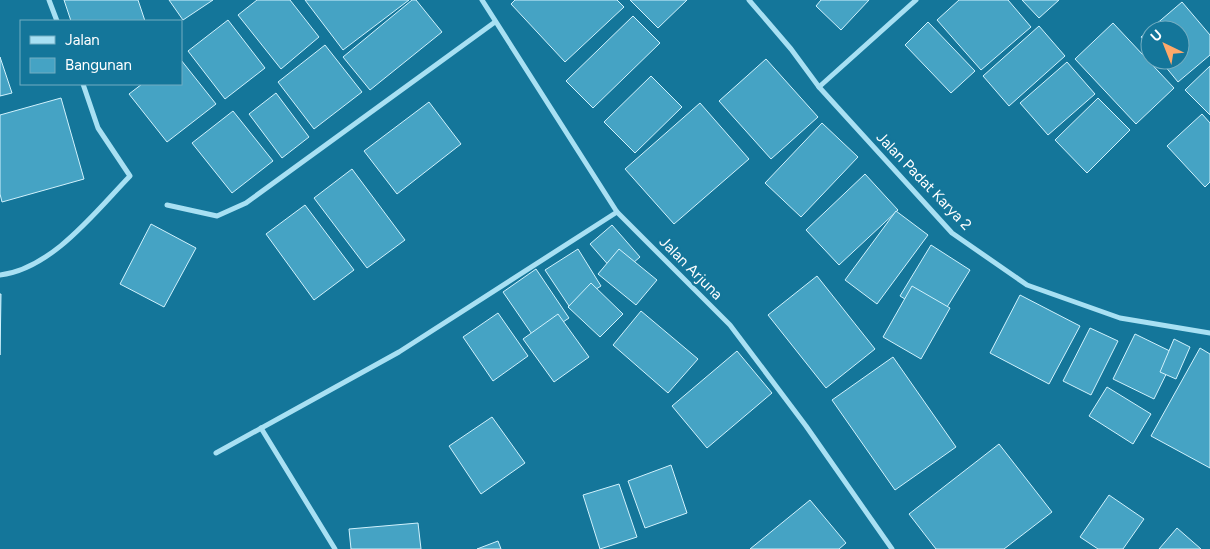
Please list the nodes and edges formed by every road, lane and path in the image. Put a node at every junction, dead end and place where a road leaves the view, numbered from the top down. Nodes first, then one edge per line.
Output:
1 (49, 0) edge
2 (482, 0) edge
3 (749, 0) edge
4 (916, 0) edge
5 (58, 20) edge
6 (495, 22) junction
7 (83, 85) edge
8 (819, 87) junction
9 (167, 205) dead end
10 (617, 212) junction
11 (0, 274) edge
12 (1210, 333) edge
13 (261, 428) junction
14 (216, 453) dead end
15 (335, 549) edge
16 (892, 549) edge

1 - 5 street
2 - 6 street, Jalan Arjuna
3 - 8 street, Jalan Padat Karya 2
4 - 8 street
6 - 9 street
6 - 10 street, Jalan Arjuna
7 - 11 street
8 - 12 street, Jalan Padat Karya 2
10 - 13 street
10 - 16 street, Jalan Arjuna
13 - 14 street
13 - 15 street

